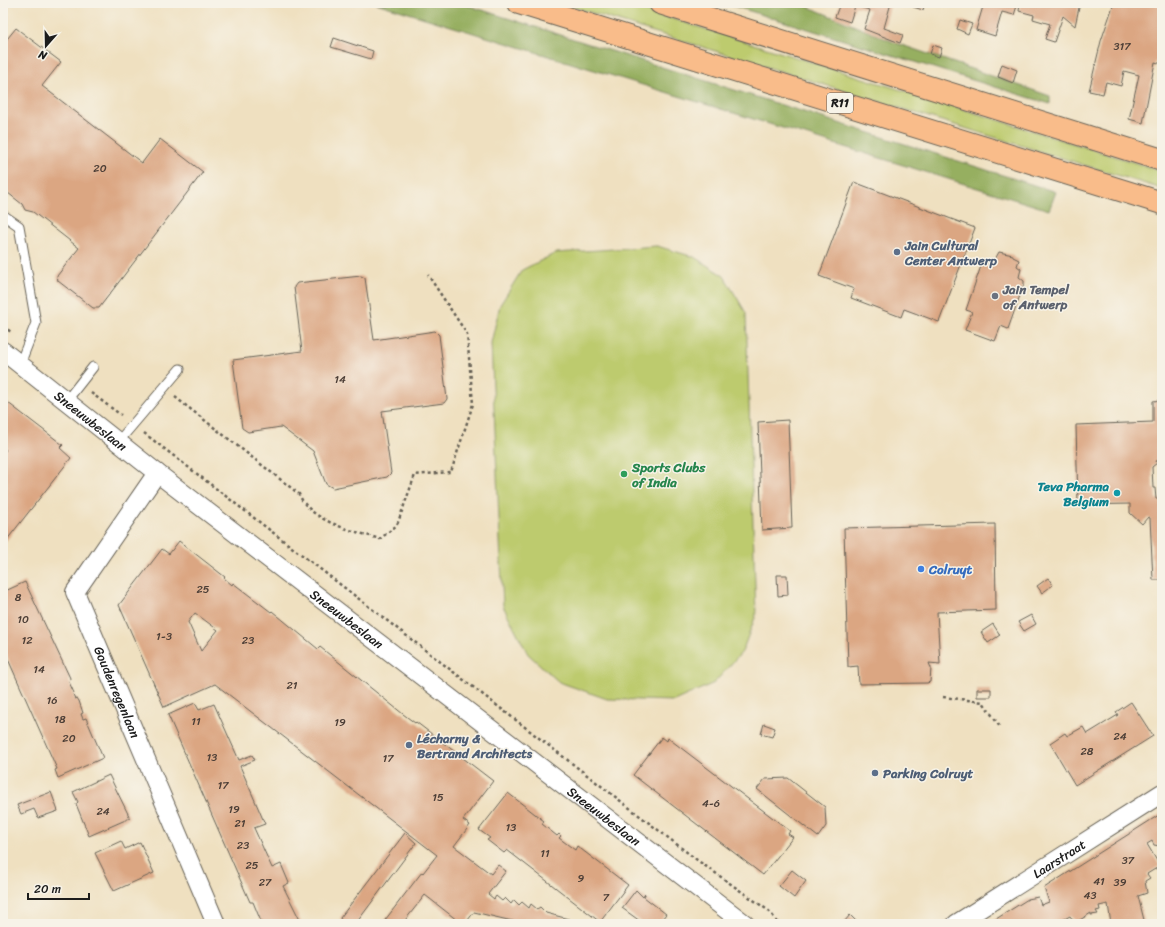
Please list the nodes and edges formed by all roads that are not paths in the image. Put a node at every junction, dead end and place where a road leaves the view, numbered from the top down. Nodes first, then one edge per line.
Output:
1 (519, 3) edge
2 (660, 3) edge
3 (1162, 160) edge
4 (1162, 202) edge
5 (3, 215) edge
6 (3, 351) edge
7 (20, 364) junction
8 (93, 367) dead end
9 (180, 369) dead end
10 (67, 400) junction
11 (118, 442) junction
12 (157, 473) junction
13 (1162, 793) edge
14 (694, 884) junction
15 (216, 924) edge
16 (729, 924) edge
17 (746, 924) edge
18 (956, 924) edge

1 - 4 highway, R11
2 - 3 highway
5 - 7 lane
6 - 7 street, Sneeuwbeslaan
7 - 10 street, Sneeuwbeslaan
8 - 10 lane
9 - 11 lane
10 - 11 street, Sneeuwbeslaan
11 - 12 street, Sneeuwbeslaan
12 - 14 street, Sneeuwbeslaan
12 - 15 street, Goudenregenlaan
13 - 18 street, Laarstraat
14 - 16 street, Sneeuwbeslaan
14 - 17 street, Sneeuwbeslaan

